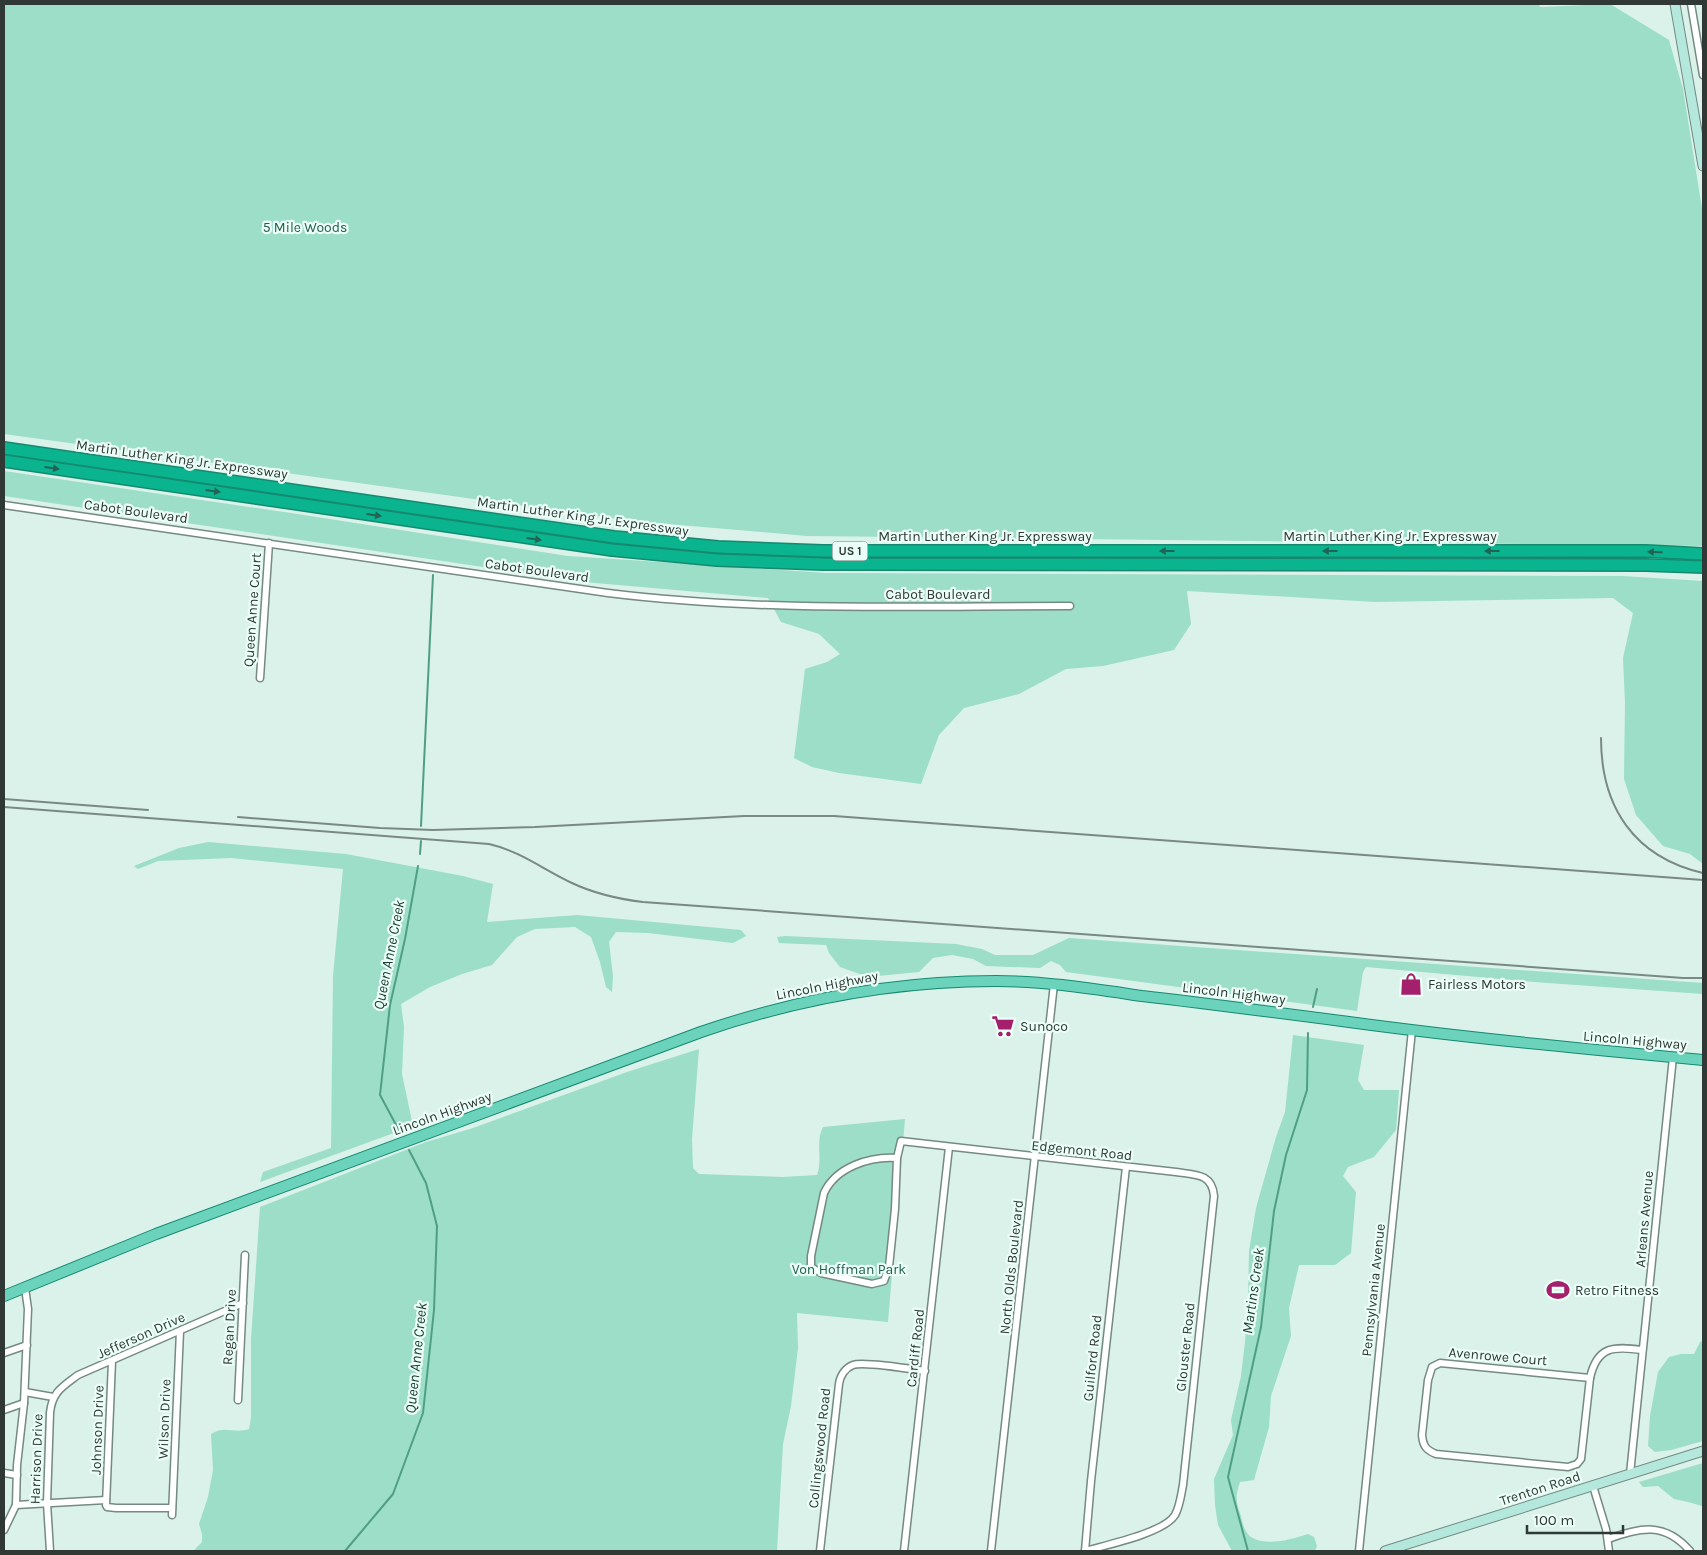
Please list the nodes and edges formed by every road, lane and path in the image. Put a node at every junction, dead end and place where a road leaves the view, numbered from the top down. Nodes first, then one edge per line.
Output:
1 (1675, 4) edge
2 (1691, 4) edge
3 (1703, 75) edge
4 (1703, 166) edge
5 (4, 448) edge
6 (4, 461) edge
7 (4, 504) edge
8 (269, 543) junction
9 (1703, 554) edge
10 (1703, 567) edge
11 (1070, 606) dead end
12 (260, 678) dead end
13 (1054, 984) junction
14 (1412, 1030) junction
15 (1673, 1057) junction
16 (1703, 1060) edge
17 (949, 1147) junction
18 (1035, 1157) junction
19 (897, 1158) junction
20 (1126, 1167) junction
21 (1210, 1182) joint
22 (245, 1255) dead end
23 (25, 1288) junction
24 (4, 1296) edge
25 (243, 1303) junction
26 (180, 1331) junction
27 (27, 1345) junction
28 (1642, 1350) junction
29 (4, 1353) edge
30 (112, 1361) junction
31 (925, 1371) junction
32 (1590, 1378) junction
33 (25, 1392) junction
34 (53, 1397) junction
35 (238, 1400) dead end
36 (24, 1403) junction
37 (4, 1410) edge
38 (1703, 1451) edge
39 (4, 1474) edge
40 (1630, 1474) junction
41 (17, 1475) junction
42 (1593, 1486) junction
43 (106, 1500) junction
44 (47, 1503) junction
45 (16, 1504) junction
46 (172, 1508) junction
47 (172, 1515) dead end
48 (4, 1530) edge
49 (1608, 1539) junction
50 (50, 1551) edge
51 (820, 1551) edge
52 (904, 1551) edge
53 (991, 1551) edge
54 (1085, 1551) edge
55 (1359, 1551) edge
56 (1385, 1551) edge
57 (1609, 1551) edge
58 (1690, 1551) edge

1 - 4 main road
2 - 3 street
9 -> 5 highway, Martin Luther King Jr. Expressway / US 1
6 -> 10 highway, Martin Luther King Jr. Expressway / US 1
7 - 8 street, Cabot Boulevard
8 - 11 street, Cabot Boulevard
8 - 12 street, Queen Anne Court
13 - 14 main road, Lincoln Highway
13 - 18 street, North Olds Boulevard
13 - 23 main road, Lincoln Highway
14 - 15 main road, Lincoln Highway
14 - 55 street, Pennsylvania Avenue
15 - 16 main road, Lincoln Highway
15 - 28 street, Arleans Avenue
17 - 18 street, Edgemont Road
17 - 19 street
17 - 31 street, Cardiff Road
18 - 20 street, Edgemont Road
18 - 53 street, North Olds Boulevard
19 - 19 street
20 - 21 street, Edgemont Road
20 - 54 street, Guilford Road
21 - 54 street, Glouster Road
22 - 25 street, Regan Drive
23 - 24 main road, Lincoln Highway
23 - 27 street
25 - 26 street, Jefferson Drive
25 - 35 street, Regan Drive
26 - 30 street, Jefferson Drive
26 - 46 street, Wilson Drive
27 - 29 street
27 - 33 street
28 - 32 street
28 - 40 street, Arleans Avenue
30 - 34 street, Jefferson Drive
30 - 43 street, Johnson Drive
31 - 51 street, Collingswood Road
31 - 52 street, Cardiff Road
32 - 32 street, Avenrowe Court
33 - 34 street, Harrison Drive
33 - 36 street
34 - 44 street, Harrison Drive
36 - 37 street
36 - 41 street
38 - 40 main road, Trenton Road
39 - 41 street
40 - 42 main road, Trenton Road
41 - 45 street
42 - 49 street
42 - 56 main road, Trenton Road
43 - 44 street
43 - 46 street
44 - 45 street
44 - 50 street, Harrison Drive
45 - 48 street
46 - 47 street, Wilson Drive
49 - 57 street
49 - 58 street

